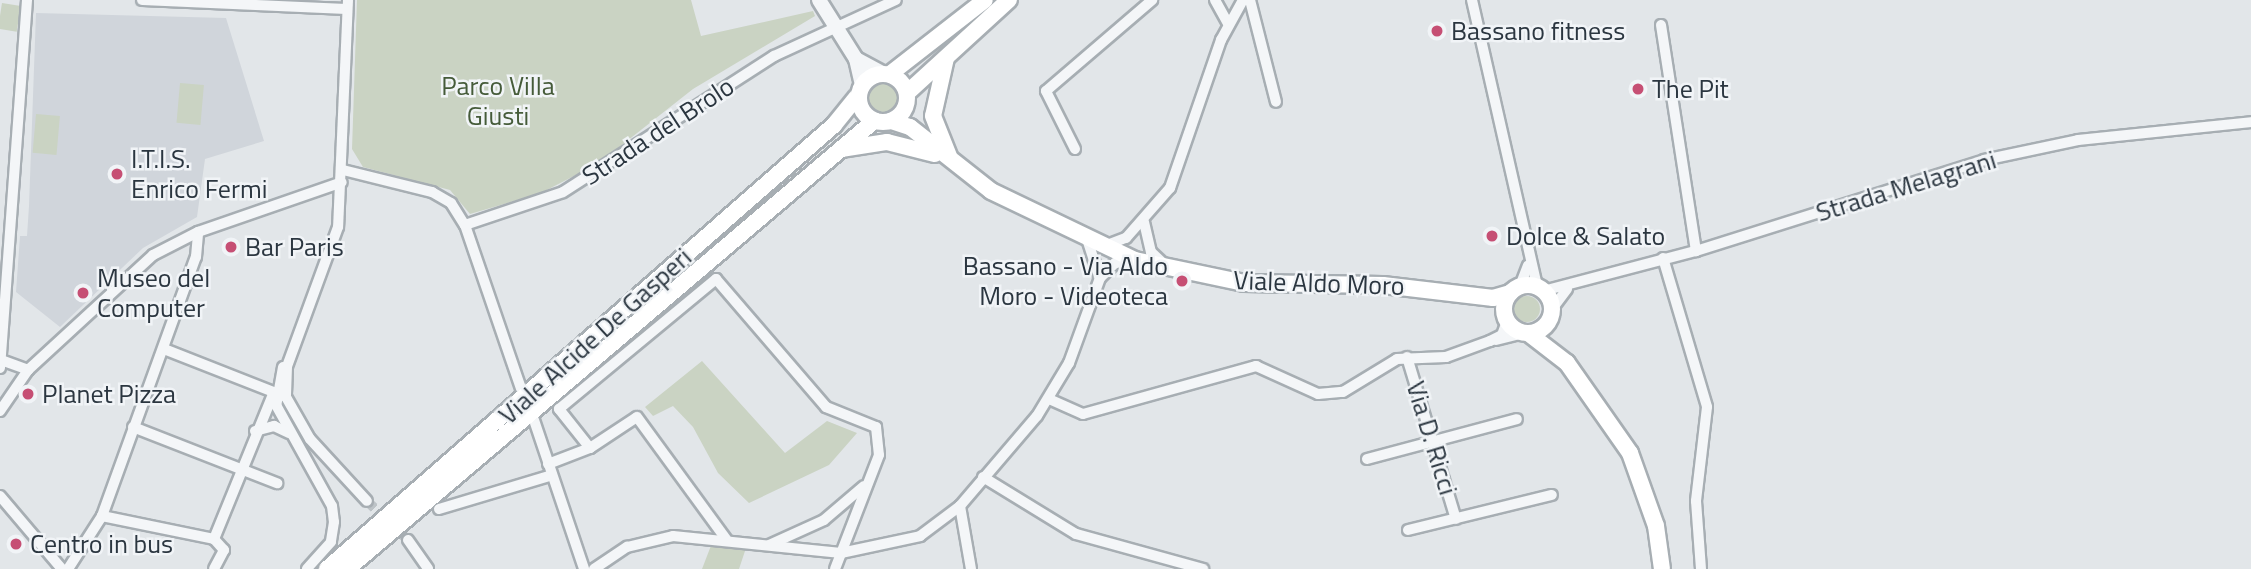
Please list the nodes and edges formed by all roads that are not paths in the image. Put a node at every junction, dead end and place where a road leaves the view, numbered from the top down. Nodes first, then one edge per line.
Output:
1 (27, 0) edge
2 (142, 0) edge
3 (819, 0) edge
4 (895, 0) edge
5 (985, 0) edge
6 (1009, 0) edge
7 (1152, 0) edge
8 (1216, 0) edge
9 (1243, 0) edge
10 (1250, 0) edge
11 (1472, 0) edge
12 (348, 4) edge
13 (1228, 23) junction
14 (1661, 24) dead end
15 (834, 25) junction
16 (951, 50) junction
17 (856, 59) junction
18 (886, 74) junction
19 (859, 92) junction
20 (907, 98) junction
21 (1276, 102) dead end
22 (883, 121) junction
23 (2251, 122) edge
24 (920, 135) junction
25 (1075, 149) dead end
26 (831, 152) junction
27 (952, 164) junction
28 (343, 170) junction
29 (342, 182) junction
30 (1144, 222) junction
31 (4, 223) edge
32 (465, 225) junction
33 (338, 227) junction
34 (198, 232) junction
35 (1094, 245) junction
36 (1696, 251) junction
37 (1662, 258) junction
38 (1135, 260) junction
39 (1528, 262) junction
40 (1170, 269) junction
41 (1100, 278) junction
42 (1570, 286) junction
43 (1515, 289) junction
44 (1540, 289) junction
45 (1461, 295) junction
46 (1551, 312) junction
47 (1506, 318) junction
48 (1526, 333) junction
49 (1490, 341) junction
50 (164, 349) junction
51 (1407, 357) junction
52 (1, 360) edge
53 (1567, 363) junction
54 (0, 368) edge
55 (28, 370) junction
56 (521, 389) dead end
57 (274, 392) junction
58 (1049, 399) junction
59 (0, 411) edge
60 (1517, 419) dead end
61 (534, 420) dead end
62 (133, 427) junction
63 (255, 431) junction
64 (289, 433) junction
65 (1437, 440) junction
66 (590, 448) junction
67 (1367, 459) dead end
68 (244, 468) junction
69 (550, 470) junction
70 (983, 477) junction
71 (277, 483) dead end
72 (866, 484) junction
73 (1552, 495) dead end
74 (0, 496) edge
75 (367, 501) tunnel mouth
76 (6, 506) edge
77 (960, 506) junction
78 (439, 509) dead end
79 (102, 516) junction
80 (1456, 519) junction
81 (1408, 530) dead end
82 (214, 539) junction
83 (726, 539) junction
84 (408, 540) tunnel mouth
85 (769, 545) junction
86 (841, 553) junction
87 (62, 569) edge
88 (68, 569) edge
89 (214, 569) edge
90 (307, 569) edge
91 (327, 569) edge
92 (347, 569) edge
93 (429, 569) edge
94 (584, 569) edge
95 (594, 569) edge
96 (835, 569) edge
97 (971, 569) edge
98 (1203, 569) edge
99 (1662, 569) edge
100 (1701, 569) edge

1 - 31 street
2 - 12 street
3 - 15 street
4 - 15 street, Strada del Brolo
5 - 18 main road, Viale Alcide De Gasperi
6 - 16 main road, Viale Alcide De Gasperi
7 - 25 street
8 - 13 street
9 - 13 street
10 - 21 street
11 - 39 street
12 - 28 street
13 - 30 street
14 - 36 street
15 - 17 street
15 - 32 street, Strada del Brolo
16 - 20 main road, Viale Alcide De Gasperi
16 - 27 main road
17 - 18 street
17 - 19 street
18 - 19 main road, Viale Alcide De Gasperi
18 - 20 main road
19 - 22 main road
19 - 91 main road, Viale Alcide De Gasperi
20 - 22 main road, Viale Alcide De Gasperi
20 - 24 main road, Viale Aldo Moro
22 - 24 main road, Viale Aldo Moro
22 - 26 main road, Viale Alcide De Gasperi
23 - 36 street, Strada Melagrani
24 - 27 main road, Viale Aldo Moro
26 - 27 main road
26 - 92 main road, Viale Alcide De Gasperi
27 - 35 main road, Viale Aldo Moro
28 - 29 street
28 - 32 street
29 - 33 street
29 - 34 street
30 - 35 street
30 - 40 street
31 - 52 street
32 - 56 street
33 - 57 street
33 - 75 street
34 - 50 street
34 - 55 street
35 - 38 main road, Viale Aldo Moro
35 - 41 street
36 - 37 street, Strada Melagrani
37 - 42 street, Strada Melagrani
37 - 100 street
38 - 40 main road, Viale Aldo Moro
38 - 41 street
39 - 43 street
39 - 44 street
40 - 45 main road, Viale Aldo Moro
41 - 58 street
42 - 44 street, Strada Melagrani
42 - 46 street, Strada Melagrani
43 - 44 main road, Viale Aldo Moro
43 - 45 main road, Viale Aldo Moro
43 - 47 main road
44 - 46 main road, Viale Aldo Moro
45 - 47 main road, Viale Aldo Moro
46 - 48 main road
46 - 53 main road, Viale Aldo Moro
47 - 48 main road, Viale Aldo Moro
47 - 49 street
48 - 49 street
48 - 53 main road, Viale Aldo Moro
49 - 51 street
50 - 57 street
50 - 62 street
51 - 58 street
51 - 65 street, Via D. Ricci
52 - 54 street
52 - 55 street
53 - 99 main road, Viale Aldo Moro
55 - 59 street
57 - 63 street
57 - 64 street
58 - 70 street
60 - 65 street
61 - 69 street
62 - 68 street
62 - 79 street
63 - 64 street
63 - 68 street
64 - 90 street
65 - 67 street
65 - 80 street, Via D. Ricci
66 - 69 street
66 - 72 street
66 - 83 street
68 - 71 street
68 - 82 street
69 - 78 street
69 - 94 street
70 - 77 street
70 - 98 street
72 - 85 street
72 - 86 street
73 - 80 street
74 - 76 street
76 - 87 street
77 - 86 street
77 - 97 street
79 - 82 street
79 - 88 street
80 - 81 street
82 - 89 street
83 - 85 street
83 - 95 street
84 - 93 street
85 - 86 street
86 - 96 street

